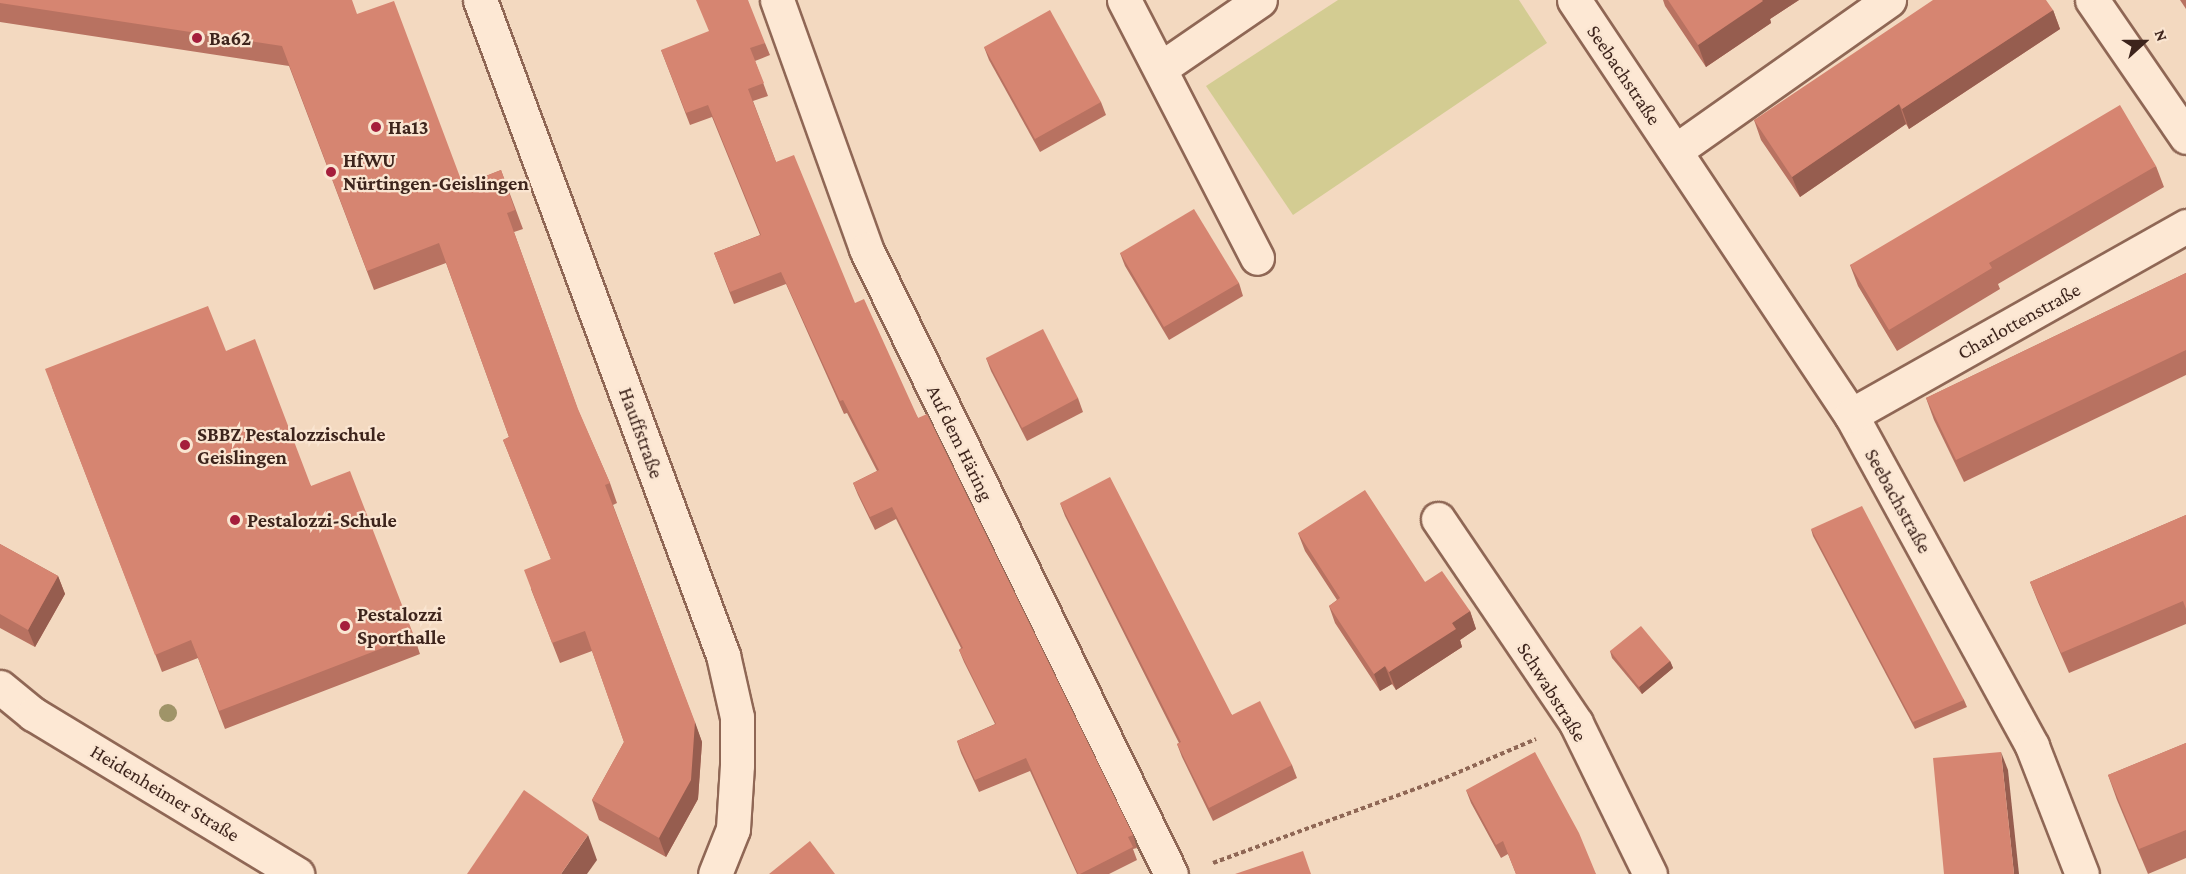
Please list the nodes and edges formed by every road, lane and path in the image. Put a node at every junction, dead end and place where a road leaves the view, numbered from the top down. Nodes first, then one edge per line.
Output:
1 (480, 0) edge
2 (777, 0) edge
3 (1124, 0) edge
4 (1260, 0) edge
5 (1574, 0) edge
6 (1889, 0) edge
7 (2092, 0) edge
8 (1161, 68) junction
9 (2186, 137) edge
10 (1675, 151) junction
11 (2186, 226) edge
12 (1257, 258) dead end
13 (1851, 415) junction
14 (1438, 519) dead end
15 (0, 687) edge
16 (0, 707) edge
17 (33, 714) junction
18 (1576, 723) junction
19 (1204, 866) dead end
20 (297, 874) edge
21 (715, 874) edge
22 (1171, 874) edge
23 (1650, 874) edge
24 (2082, 874) edge

1 - 21 street, Hauffstraße
2 - 22 street, Auf dem Häring
3 - 8 street
4 - 8 street
5 - 10 street, Seebachstraße
6 - 10 street
7 - 9 street
8 - 12 street
10 - 13 street, Seebachstraße
11 - 13 street, Charlottenstraße
13 - 24 street, Seebachstraße
14 - 18 street, Schwabstraße
15 - 17 street, Heidenheimer Straße
16 - 17 street, Heidenheimer Straße
17 - 20 street, Heidenheimer Straße
18 - 19 path
18 - 23 street, Schwabstraße

